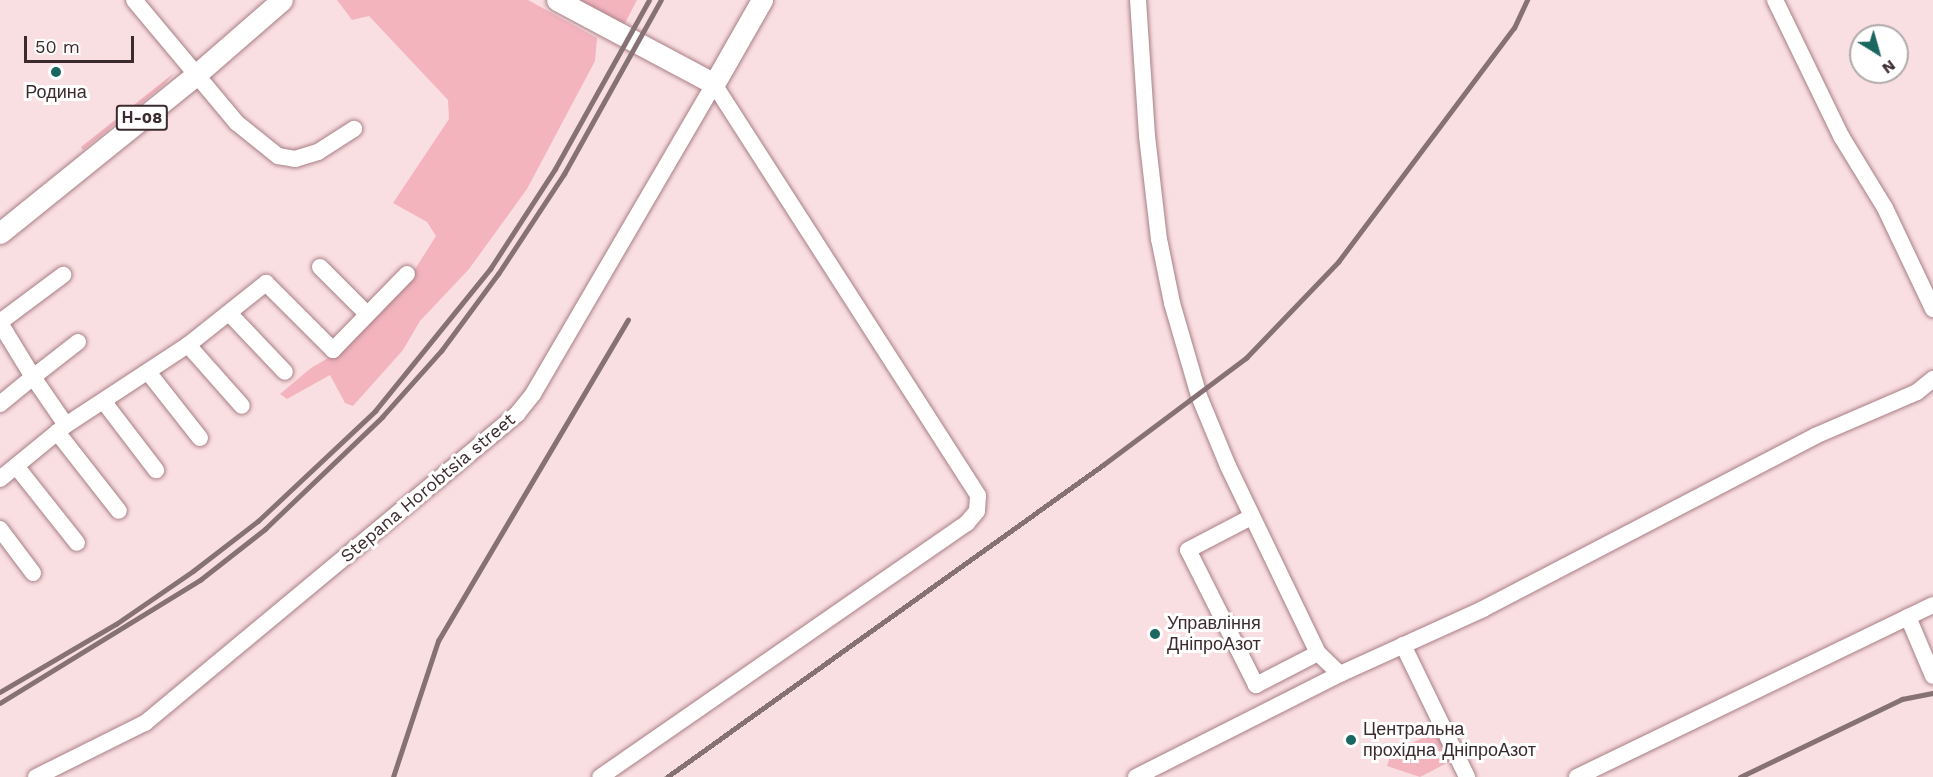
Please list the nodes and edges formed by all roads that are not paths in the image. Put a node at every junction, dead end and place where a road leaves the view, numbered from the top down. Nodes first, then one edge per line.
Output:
1 (134, 0) edge
2 (282, 0) edge
3 (557, 0) edge
4 (762, 0) edge
5 (1138, 0) edge
6 (1775, 0) edge
7 (198, 73) junction
8 (714, 84) junction
9 (354, 129) dead end
10 (0, 232) edge
11 (320, 267) dead end
12 (407, 274) dead end
13 (63, 275) dead end
14 (1933, 309) edge
15 (229, 313) junction
16 (367, 314) junction
17 (0, 323) edge
18 (78, 342) dead end
19 (188, 345) junction
20 (148, 372) junction
21 (285, 372) dead end
22 (33, 377) junction
23 (1933, 379) edge
24 (104, 402) junction
25 (0, 404) edge
26 (242, 406) dead end
27 (61, 428) junction
28 (200, 438) dead end
29 (16, 465) junction
30 (156, 470) dead end
31 (0, 479) edge
32 (119, 511) dead end
33 (1251, 517) junction
34 (0, 530) edge
35 (77, 543) dead end
36 (33, 573) dead end
37 (1933, 605) edge
38 (1908, 617) junction
39 (1403, 645) junction
40 (1318, 653) junction
41 (1340, 674) junction
42 (1933, 676) edge
43 (36, 777) edge
44 (600, 777) edge
45 (1136, 777) edge
46 (1467, 777) edge
47 (1577, 777) edge

1 - 7 street
2 - 7 main road, Н-08
3 - 8 main road
4 - 8 main road, Stepana Horobtsia street
5 - 33 street
6 - 14 street
7 - 9 street
7 - 10 main road, Н-08
8 - 43 street, Stepana Horobtsia street
8 - 44 street
11 - 16 street
12 - 16 street
13 - 17 street
15 - 16 street
15 - 19 street
15 - 21 street
17 - 22 street
18 - 22 street
19 - 20 street
19 - 26 street
20 - 24 street
20 - 28 street
22 - 25 street
22 - 27 street
23 - 39 street
24 - 27 street
24 - 30 street
27 - 29 street
27 - 32 street
29 - 31 street
29 - 35 street
33 - 40 street
33 - 40 street
34 - 36 street
37 - 38 street
38 - 42 street
38 - 47 street
39 - 41 street
39 - 46 street
40 - 41 street
41 - 45 street

